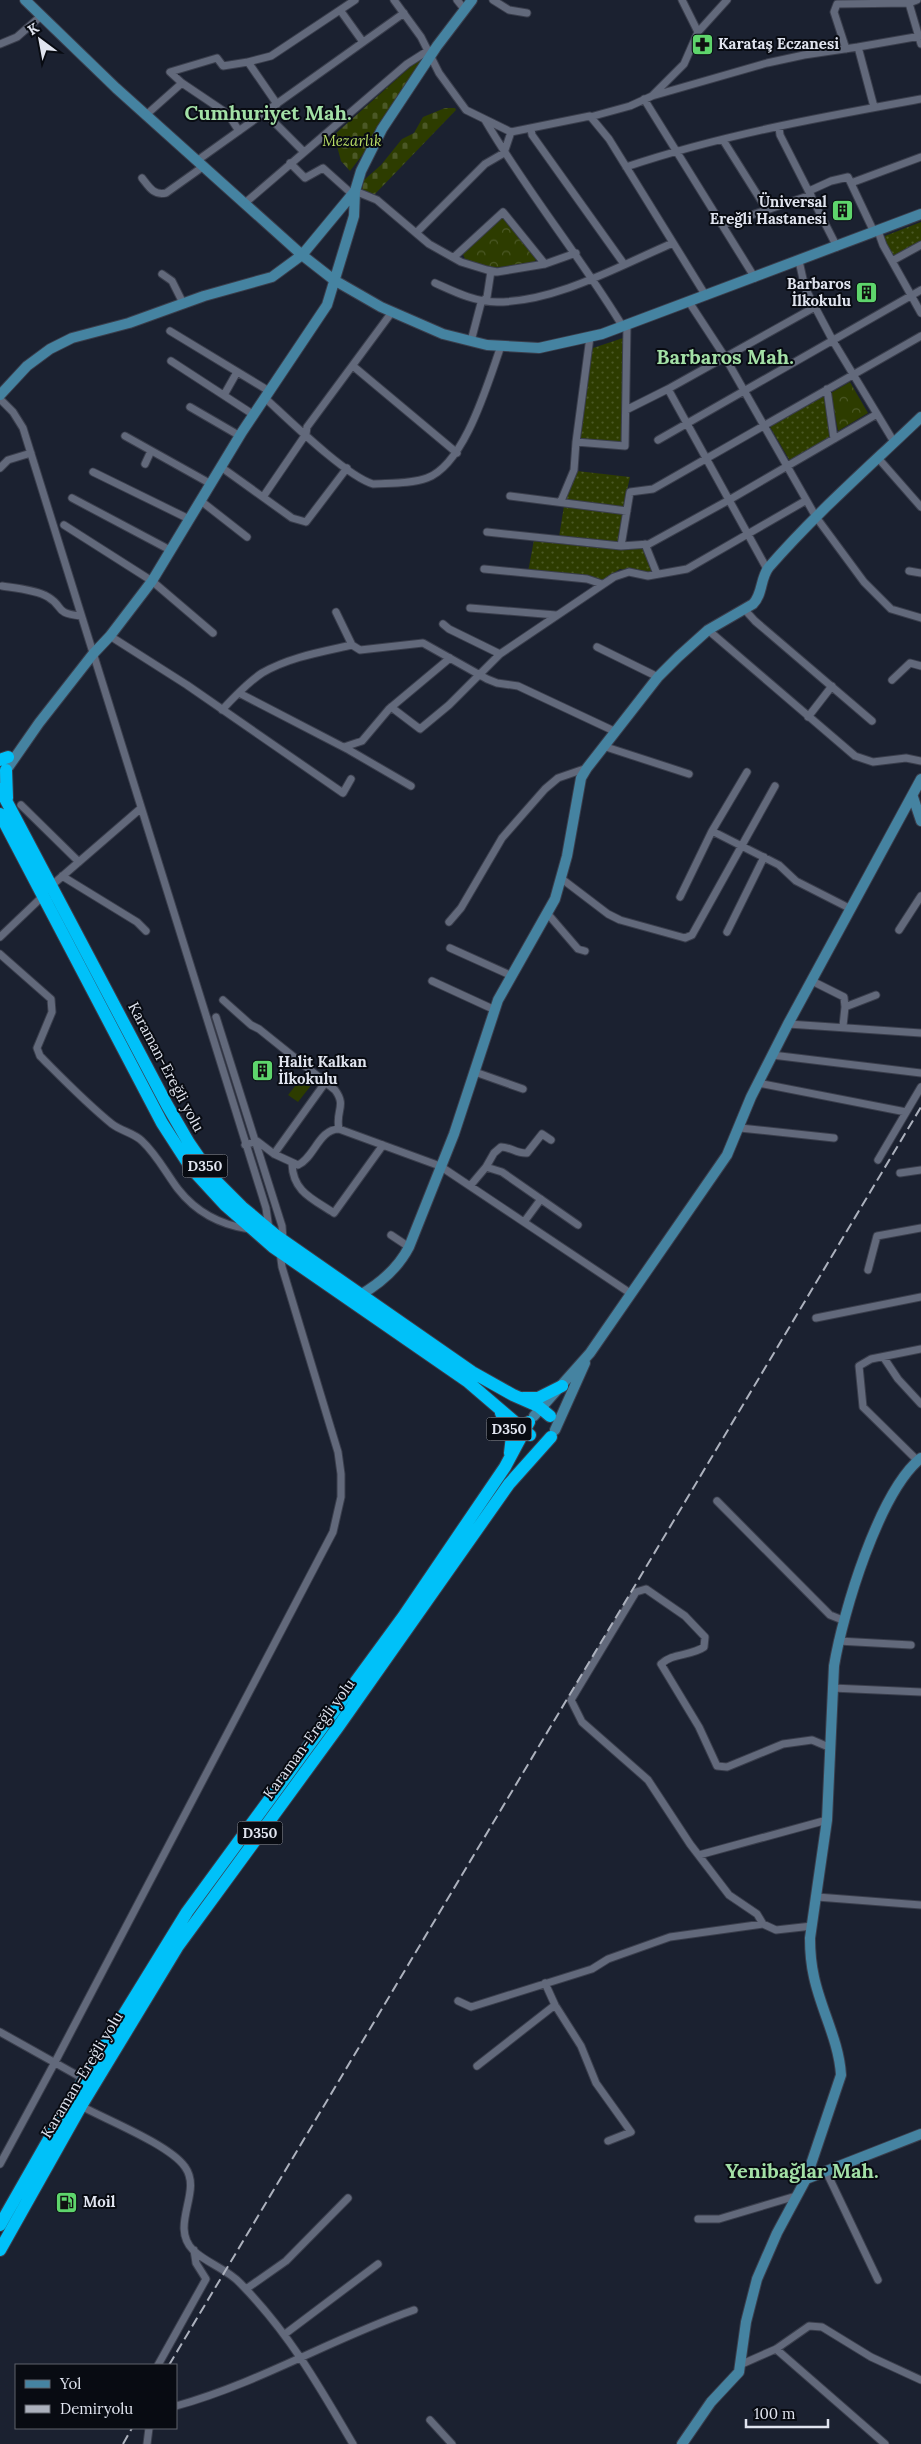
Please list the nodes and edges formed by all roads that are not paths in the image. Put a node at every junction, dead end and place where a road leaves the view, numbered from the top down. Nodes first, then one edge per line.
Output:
1 (25, 0) edge
2 (355, 0) edge
3 (394, 0) edge
4 (457, 0) edge
5 (472, 0) edge
6 (493, 0) edge
7 (682, 0) edge
8 (727, 0) edge
9 (917, 0) edge
10 (852, 2) edge
11 (908, 2) edge
12 (340, 10) junction
13 (465, 10) junction
14 (404, 13) junction
15 (527, 13) dead end
16 (41, 16) junction
17 (698, 32) junction
18 (920, 36) edge
19 (363, 42) junction
20 (0, 44) edge
21 (921, 44) edge
22 (858, 47) junction
23 (846, 49) junction
24 (430, 52) junction
25 (248, 62) junction
26 (182, 83) junction
27 (652, 96) junction
28 (644, 99) junction
29 (921, 99) edge
30 (277, 104) junction
31 (874, 108) junction
32 (265, 113) junction
33 (146, 114) junction
34 (590, 117) junction
35 (485, 120) junction
36 (779, 127) junction
37 (531, 129) junction
38 (239, 131) junction
39 (512, 132) junction
40 (723, 140) junction
41 (675, 150) junction
42 (303, 151) junction
43 (504, 153) junction
44 (921, 157) edge
45 (201, 163) junction
46 (290, 163) junction
47 (626, 167) junction
48 (142, 178) dead end
49 (851, 183) junction
50 (353, 192) junction
51 (810, 193) junction
52 (245, 203) junction
53 (767, 210) junction
54 (921, 214) edge
55 (722, 225) junction
56 (416, 232) junction
57 (876, 232) junction
58 (673, 242) junction
59 (921, 245) edge
60 (837, 246) junction
61 (576, 253) junction
62 (302, 255) junction
63 (454, 257) junction
64 (799, 261) junction
65 (892, 261) junction
66 (545, 264) junction
67 (624, 264) junction
68 (492, 271) junction
69 (162, 274) dead end
70 (593, 277) junction
71 (755, 278) junction
72 (334, 280) junction
73 (435, 283) dead end
74 (921, 290) edge
75 (706, 296) junction
76 (911, 296) junction
77 (483, 300) junction
78 (689, 302) junction
79 (183, 303) junction
80 (815, 306) junction
81 (392, 312) junction
82 (921, 313) edge
83 (625, 326) junction
84 (170, 331) dead end
85 (921, 336) edge
86 (590, 337) junction
87 (471, 341) junction
88 (833, 341) junction
89 (502, 346) junction
90 (725, 357) junction
91 (171, 361) dead end
92 (353, 366) junction
93 (238, 372) junction
94 (853, 374) junction
95 (668, 389) junction
96 (827, 389) junction
97 (745, 391) junction
98 (267, 394) junction
99 (0, 395) edge
100 (224, 395) junction
101 (0, 399) edge
102 (190, 407) dead end
103 (626, 410) junction
104 (877, 414) junction
105 (254, 415) junction
106 (921, 417) edge
107 (686, 424) junction
108 (763, 425) junction
109 (306, 434) junction
110 (125, 436) dead end
111 (240, 436) junction
112 (834, 439) junction
113 (658, 440) dead end
114 (576, 442) junction
115 (894, 442) junction
116 (152, 451) junction
117 (457, 452) junction
118 (31, 453) junction
119 (878, 458) junction
120 (705, 459) junction
121 (145, 464) dead end
122 (788, 467) junction
123 (0, 468) edge
124 (221, 468) junction
125 (347, 468) junction
126 (93, 472) dead end
127 (211, 484) junction
128 (510, 496) dead end
129 (263, 497) junction
130 (72, 498) dead end
131 (729, 500) junction
132 (201, 501) junction
133 (561, 501) junction
134 (806, 501) junction
135 (921, 507) edge
136 (627, 511) junction
137 (816, 517) junction
138 (190, 519) junction
139 (64, 525) dead end
140 (487, 532) dead end
141 (748, 533) junction
142 (247, 537) dead end
143 (645, 544) junction
144 (622, 546) junction
145 (170, 550) junction
146 (484, 569) dead end
147 (768, 569) junction
148 (908, 570) dead end
149 (921, 573) edge
150 (657, 574) junction
151 (152, 581) junction
152 (602, 584) junction
153 (2, 586) dead end
154 (470, 608) dead end
155 (745, 610) junction
156 (336, 612) dead end
157 (556, 615) junction
158 (81, 616) junction
159 (921, 618) edge
160 (443, 624) dead end
161 (708, 630) junction
162 (213, 633) dead end
163 (110, 636) junction
164 (352, 645) junction
165 (598, 647) dead end
166 (93, 654) junction
167 (500, 654) junction
168 (450, 658) junction
169 (921, 666) edge
170 (479, 674) junction
171 (658, 677) junction
172 (892, 680) dead end
173 (832, 686) junction
174 (239, 692) junction
175 (391, 707) junction
176 (222, 710) junction
177 (808, 717) junction
178 (872, 720) dead end
179 (614, 731) junction
180 (603, 746) junction
181 (344, 747) junction
182 (921, 761) edge
183 (5, 764) edge
184 (587, 768) junction
185 (747, 772) dead end
186 (689, 774) dead end
187 (351, 779) dead end
188 (921, 779) edge
189 (410, 786) dead end
190 (775, 786) dead end
191 (0, 789) edge
192 (913, 797) junction
193 (10, 809) edge
194 (140, 809) junction
195 (921, 821) edge
196 (3, 824) edge
197 (712, 831) junction
198 (740, 845) junction
199 (764, 857) junction
200 (79, 862) junction
201 (62, 876) junction
202 (562, 879) junction
203 (47, 891) junction
204 (921, 896) edge
205 (680, 898) dead end
206 (850, 909) junction
207 (547, 913) junction
208 (449, 922) dead end
209 (899, 930) dead end
210 (146, 931) dead end
211 (727, 932) dead end
212 (0, 937) edge
213 (450, 948) dead end
214 (585, 951) dead end
215 (0, 954) edge
216 (510, 975) junction
217 (432, 981) dead end
218 (812, 981) junction
219 (876, 995) dead end
220 (223, 1000) dead end
221 (845, 1007) junction
222 (495, 1010) junction
223 (216, 1017) dead end
224 (788, 1024) junction
225 (843, 1026) junction
226 (921, 1033) edge
227 (772, 1055) junction
228 (475, 1072) junction
229 (921, 1073) edge
230 (325, 1083) junction
231 (758, 1083) junction
232 (921, 1087) edge
233 (523, 1089) dead end
234 (906, 1112) junction
235 (740, 1128) junction
236 (339, 1129) junction
237 (834, 1138) dead end
238 (551, 1140) dead end
239 (256, 1141) junction
240 (245, 1145) junction
241 (383, 1145) junction
242 (274, 1154) junction
243 (878, 1160) dead end
244 (292, 1164) junction
245 (440, 1166) junction
246 (486, 1167) junction
247 (921, 1170) edge
248 (900, 1172) dead end
249 (470, 1186) junction
250 (541, 1199) junction
251 (524, 1222) junction
252 (578, 1225) dead end
253 (921, 1228) edge
254 (253, 1230) junction
255 (269, 1230) junction
256 (391, 1235) dead end
257 (281, 1246) junction
258 (409, 1247) junction
259 (868, 1270) dead end
260 (630, 1293) junction
261 (360, 1295) junction
262 (921, 1297) edge
263 (816, 1318) dead end
264 (921, 1349) edge
265 (590, 1353) junction
266 (884, 1358) junction
267 (562, 1386) junction
268 (513, 1395) junction
269 (486, 1396) junction
270 (921, 1404) edge
271 (535, 1421) junction
272 (553, 1434) junction
273 (919, 1459) edge
274 (505, 1468) junction
275 (717, 1501) dead end
276 (845, 1621) junction
277 (838, 1641) junction
278 (911, 1645) dead end
279 (832, 1688) junction
280 (921, 1692) edge
281 (831, 1748) junction
282 (827, 1820) junction
283 (699, 1855) junction
284 (817, 1898) junction
285 (921, 1905) edge
286 (763, 1924) junction
287 (812, 1926) junction
288 (545, 1983) junction
289 (458, 2001) dead end
290 (555, 2005) junction
291 (0, 2032) edge
292 (54, 2064) junction
293 (477, 2066) dead end
294 (84, 2079) junction
295 (81, 2106) junction
296 (921, 2134) edge
297 (608, 2141) dead end
298 (0, 2164) edge
299 (826, 2171) junction
300 (806, 2179) junction
301 (796, 2196) junction
302 (348, 2198) dead end
303 (698, 2218) dead end
304 (0, 2225) edge
305 (0, 2250) edge
306 (194, 2250) junction
307 (378, 2264) dead end
308 (878, 2280) dead end
309 (246, 2289) junction
310 (414, 2310) dead end
311 (285, 2334) junction
312 (776, 2349) junction
313 (303, 2358) junction
314 (159, 2364) edge
315 (742, 2364) junction
316 (921, 2380) edge
317 (178, 2405) edge
318 (430, 2420) dead end
319 (149, 2429) edge
320 (688, 2442) edge
321 (147, 2444) edge
322 (353, 2444) edge
323 (452, 2444) edge
324 (885, 2444) edge

1 - 16 street
2 - 12 street
3 - 14 street
4 - 13 street
5 - 13 street
6 - 15 street
7 - 17 street
8 - 17 street
9 - 11 street
10 - 11 street
10 - 23 street
11 - 18 street
12 - 19 street
12 - 25 street
13 - 24 street
14 - 19 street
14 - 24 street
16 - 20 street
16 - 33 street
17 - 27 street
18 - 21 street
18 - 22 street
19 - 30 street
22 - 23 street
22 - 31 street
23 - 27 street
24 - 35 street
24 - 42 street
24 - 50 street
25 - 26 street
25 - 30 street
26 - 33 street
26 - 38 street
27 - 28 street
28 - 34 street
28 - 41 street
29 - 31 street
30 - 32 street
31 - 36 street
32 - 38 street
32 - 42 street
33 - 45 street
34 - 37 street
34 - 47 street
35 - 39 street
35 - 43 street
36 - 40 street
36 - 51 street
37 - 39 street
37 - 67 street
38 - 45 street
39 - 43 street
40 - 41 street
40 - 53 street
41 - 47 street
41 - 55 street
42 - 46 street
43 - 56 street
43 - 61 street
44 - 49 street
45 - 48 street
45 - 52 street
46 - 50 street
46 - 52 street
47 - 58 street
49 - 51 street
49 - 57 street
50 - 56 street
50 - 62 street
50 - 72 street
51 - 53 street
51 - 60 street
52 - 62 street
53 - 55 street
54 - 57 street
55 - 71 street
56 - 63 street
57 - 60 street
57 - 65 street
58 - 67 street
58 - 75 street
59 - 65 street
60 - 64 street
61 - 66 street
61 - 70 street
62 - 72 street
62 - 79 street
63 - 66 street
63 - 68 street
64 - 71 street
64 - 80 street
65 - 76 street
66 - 68 street
67 - 70 street
68 - 77 street
69 - 79 street
70 - 77 street
70 - 83 street
71 - 75 street
72 - 81 street
72 - 98 street
73 - 77 street
74 - 76 street
75 - 78 street
76 - 82 street
76 - 88 street
77 - 87 street
78 - 83 street
78 - 90 street
79 - 99 street
80 - 88 street
80 - 90 street
81 - 87 street
81 - 92 street
83 - 86 street
83 - 103 street
84 - 93 street
85 - 94 street
86 - 89 street
86 - 114 street
87 - 89 street
88 - 94 street
88 - 97 street
89 - 117 street
90 - 95 street
90 - 97 street
91 - 100 street
92 - 109 street
92 - 117 street
93 - 98 street
93 - 100 street
94 - 96 street
94 - 104 street
95 - 103 street
95 - 107 street
96 - 108 street
96 - 112 street
97 - 107 street
97 - 108 street
98 - 105 street
98 - 109 street
100 - 105 street
101 - 118 street
102 - 111 street
103 - 114 street
104 - 112 street
104 - 115 street
105 - 111 street
106 - 115 street
107 - 113 street
107 - 120 street
108 - 120 street
108 - 122 street
109 - 125 street
109 - 129 street
110 - 116 street
111 - 124 street
112 - 122 street
114 - 133 street
115 - 119 street
116 - 121 street
116 - 127 street
117 - 125 street
118 - 123 street
118 - 158 street
119 - 135 street
119 - 137 street
120 - 131 street
120 - 136 street
122 - 131 street
122 - 134 street
124 - 127 street
124 - 129 street
125 - 129 street
126 - 138 street
127 - 132 street
128 - 133 street
130 - 145 street
131 - 141 street
131 - 143 street
132 - 138 street
132 - 142 street
133 - 136 street
134 - 137 street
134 - 141 street
136 - 144 street
137 - 147 street
137 - 159 street
138 - 145 street
139 - 151 street
140 - 144 street
141 - 147 street
141 - 150 street
143 - 144 street
143 - 150 street
145 - 151 street
146 - 152 street
147 - 155 street
148 - 149 street
150 - 152 street
151 - 162 street
151 - 163 street
152 - 157 street
153 - 158 street
154 - 157 street
155 - 161 street
155 - 173 street
156 - 164 street
157 - 167 street
158 - 166 street
160 - 167 street
161 - 171 street
161 - 177 street
163 - 166 street
163 - 176 street
164 - 168 street
164 - 174 street
165 - 171 street
166 - 183 street
166 - 194 street
167 - 170 street
168 - 170 street
168 - 175 street
169 - 172 street
170 - 175 street
170 - 179 street
171 - 179 street
173 - 177 street
173 - 178 street
174 - 176 street
174 - 181 street
175 - 181 street
176 - 187 street
177 - 182 street
179 - 180 street
180 - 184 street
180 - 186 street
181 - 189 street
183 - 193 highway
184 - 202 street
184 - 208 street
185 - 197 street
188 - 192 street
190 - 198 street
191 - 193 highway, Karaman-Ereğli yolu / D350
192 - 195 street
192 - 206 street
193 - 196 highway, Karaman-Ereğli yolu / D350
193 - 200 street
193 - 203 highway, Karaman-Ereğli yolu / D350
194 - 200 street
194 - 240 street
196 - 203 highway, Karaman-Ereğli yolu / D350
197 - 198 street
197 - 205 street
198 - 199 street
198 - 202 street
199 - 206 street
199 - 211 street
200 - 201 street
201 - 203 street
201 - 210 street
202 - 207 street
203 - 212 street
203 - 254 highway, Karaman-Ereğli yolu / D350
203 - 255 highway, Karaman-Ereğli yolu / D350
204 - 209 street
206 - 218 street
207 - 214 street
207 - 216 street
213 - 216 street
215 - 254 street
216 - 222 street
217 - 222 street
218 - 221 street
218 - 224 street
219 - 221 street
220 - 230 street
221 - 225 street
222 - 228 street
223 - 239 street
224 - 225 street
224 - 227 street
225 - 226 street
227 - 229 street
227 - 231 street
228 - 233 street
228 - 245 street
230 - 236 street
230 - 242 street
231 - 234 street
231 - 235 street
232 - 234 street
234 - 243 street
235 - 237 street
235 - 260 street
236 - 241 street
236 - 244 street
238 - 246 street
239 - 240 street
239 - 242 street
239 - 257 street
240 - 255 street
241 - 244 street
241 - 245 street
242 - 244 street
245 - 249 street
245 - 258 street
246 - 249 street
246 - 250 street
247 - 248 street
249 - 251 street
250 - 251 street
250 - 252 street
251 - 260 street
253 - 259 street
254 - 257 highway, Karaman-Ereğli yolu / D350
255 - 257 highway, Karaman-Ereğli yolu / D350
256 - 258 street
257 - 261 highway, Karaman-Ereğli yolu / D350
257 - 269 highway, Karaman-Ereğli yolu / D350
257 - 292 street
258 - 261 street
260 - 265 street
261 - 268 highway, Karaman-Ereğli yolu / D350
262 - 263 street
264 - 266 street
265 - 267 street
265 - 272 street
266 - 270 street
266 - 273 street
267 - 268 highway
267 - 271 street
268 - 271 highway, Karaman-Ereğli yolu / D350
269 - 271 highway
269 - 274 highway, D350
271 - 272 highway
271 - 272 highway, Karaman-Ereğli yolu
271 - 274 highway
272 - 295 highway, Karaman-Ereğli yolu / D350
273 - 276 street
274 - 294 highway, Karaman-Ereğli yolu / D350
275 - 276 street
276 - 277 street
277 - 278 street
277 - 279 street
279 - 280 street
279 - 281 street
281 - 282 street
281 - 283 street
282 - 283 street
282 - 284 street
283 - 286 street
284 - 285 street
284 - 287 street
286 - 287 street
286 - 288 street
287 - 300 street
288 - 289 street
288 - 290 street
290 - 293 street
290 - 297 street
291 - 292 street
292 - 294 street
292 - 298 street
294 - 304 highway, Karaman-Ereğli yolu / D350
295 - 305 highway, Karaman-Ereğli yolu / D350
295 - 306 street
296 - 299 street
299 - 300 street
299 - 308 street
300 - 301 street
301 - 303 street
301 - 315 street
302 - 309 street
306 - 309 street
306 - 314 street
307 - 311 street
309 - 311 street
310 - 313 street
311 - 313 street
312 - 315 street
312 - 316 street
312 - 324 street
313 - 317 street
313 - 322 street
315 - 320 street
318 - 323 street
319 - 321 street

